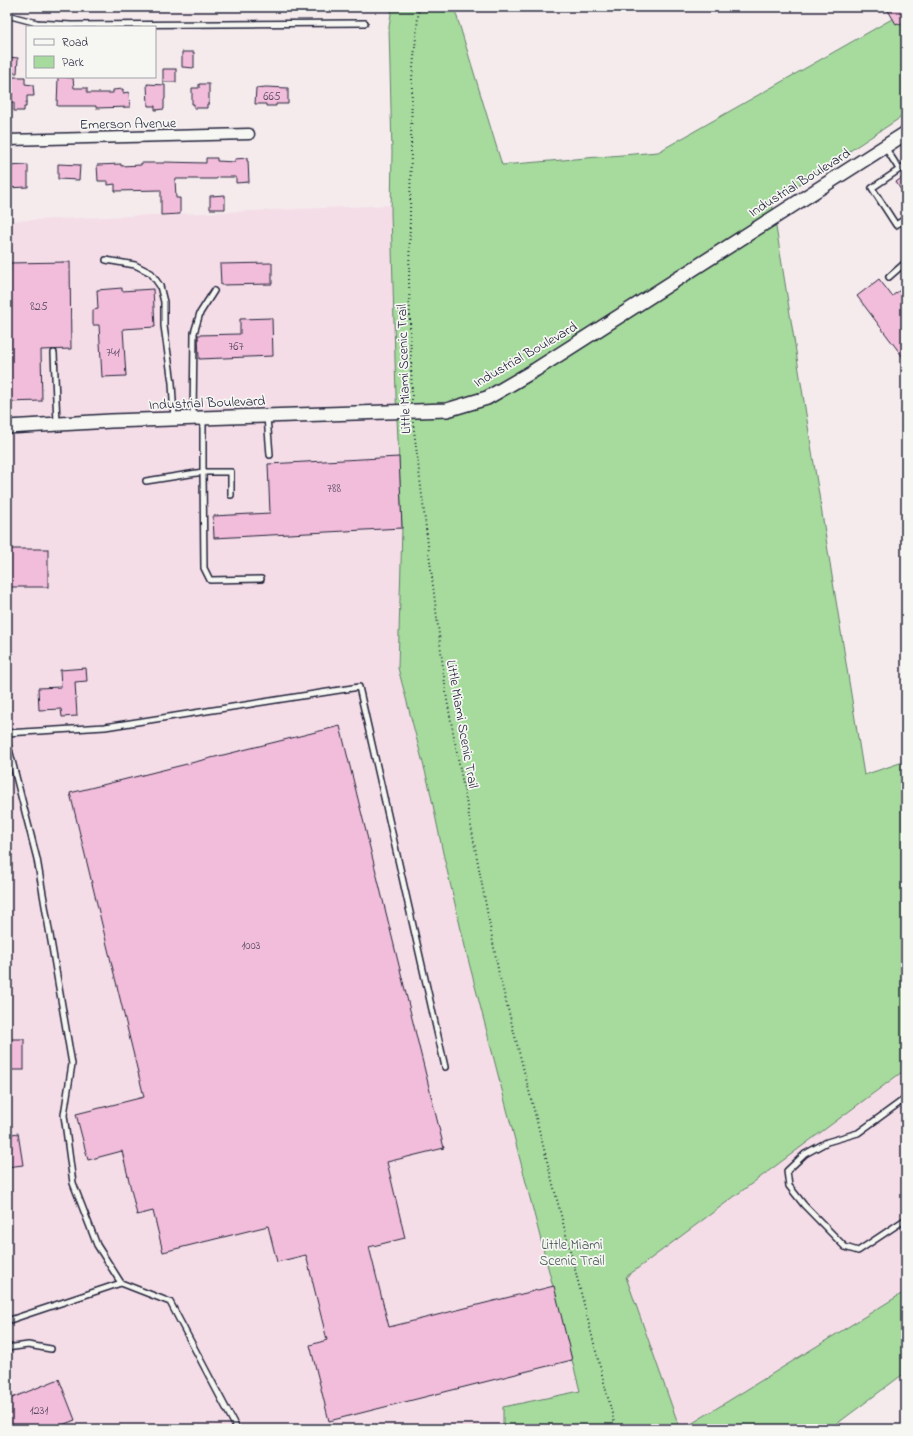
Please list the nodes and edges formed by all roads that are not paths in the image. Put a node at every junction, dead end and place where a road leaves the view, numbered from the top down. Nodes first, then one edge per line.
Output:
1 (7, 14) edge
2 (365, 23) dead end
3 (906, 133) edge
4 (249, 134) dead end
5 (7, 140) edge
6 (884, 146) junction
7 (906, 165) edge
8 (899, 170) junction
9 (906, 218) edge
10 (106, 260) dead end
11 (906, 262) edge
12 (889, 277) dead end
13 (214, 291) dead end
14 (54, 353) dead end
15 (267, 416) junction
16 (198, 418) junction
17 (174, 419) junction
18 (57, 424) junction
19 (7, 427) edge
20 (270, 455) dead end
21 (203, 472) junction
22 (146, 481) dead end
23 (231, 495) dead end
24 (261, 579) dead end
25 (7, 733) edge
26 (7, 741) edge
27 (445, 1067) dead end
28 (906, 1098) edge
29 (906, 1219) edge
30 (121, 1283) junction
31 (7, 1321) edge
32 (7, 1348) edge
33 (51, 1349) dead end
34 (237, 1429) edge

1 - 2 lane
3 - 6 street, Industrial Boulevard
4 - 5 street, Emerson Avenue
6 - 8 lane
6 - 15 street, Industrial Boulevard
7 - 8 lane
8 - 9 lane
10 - 17 lane
11 - 12 lane
13 - 16 lane
14 - 18 lane
15 - 16 street, Industrial Boulevard
15 - 20 lane
16 - 17 street, Industrial Boulevard
16 - 21 lane
17 - 18 street, Industrial Boulevard
18 - 19 street, Industrial Boulevard
21 - 22 lane
21 - 23 lane
21 - 24 lane
25 - 27 lane
26 - 30 lane
28 - 29 lane
30 - 31 lane
30 - 34 lane
32 - 33 lane

